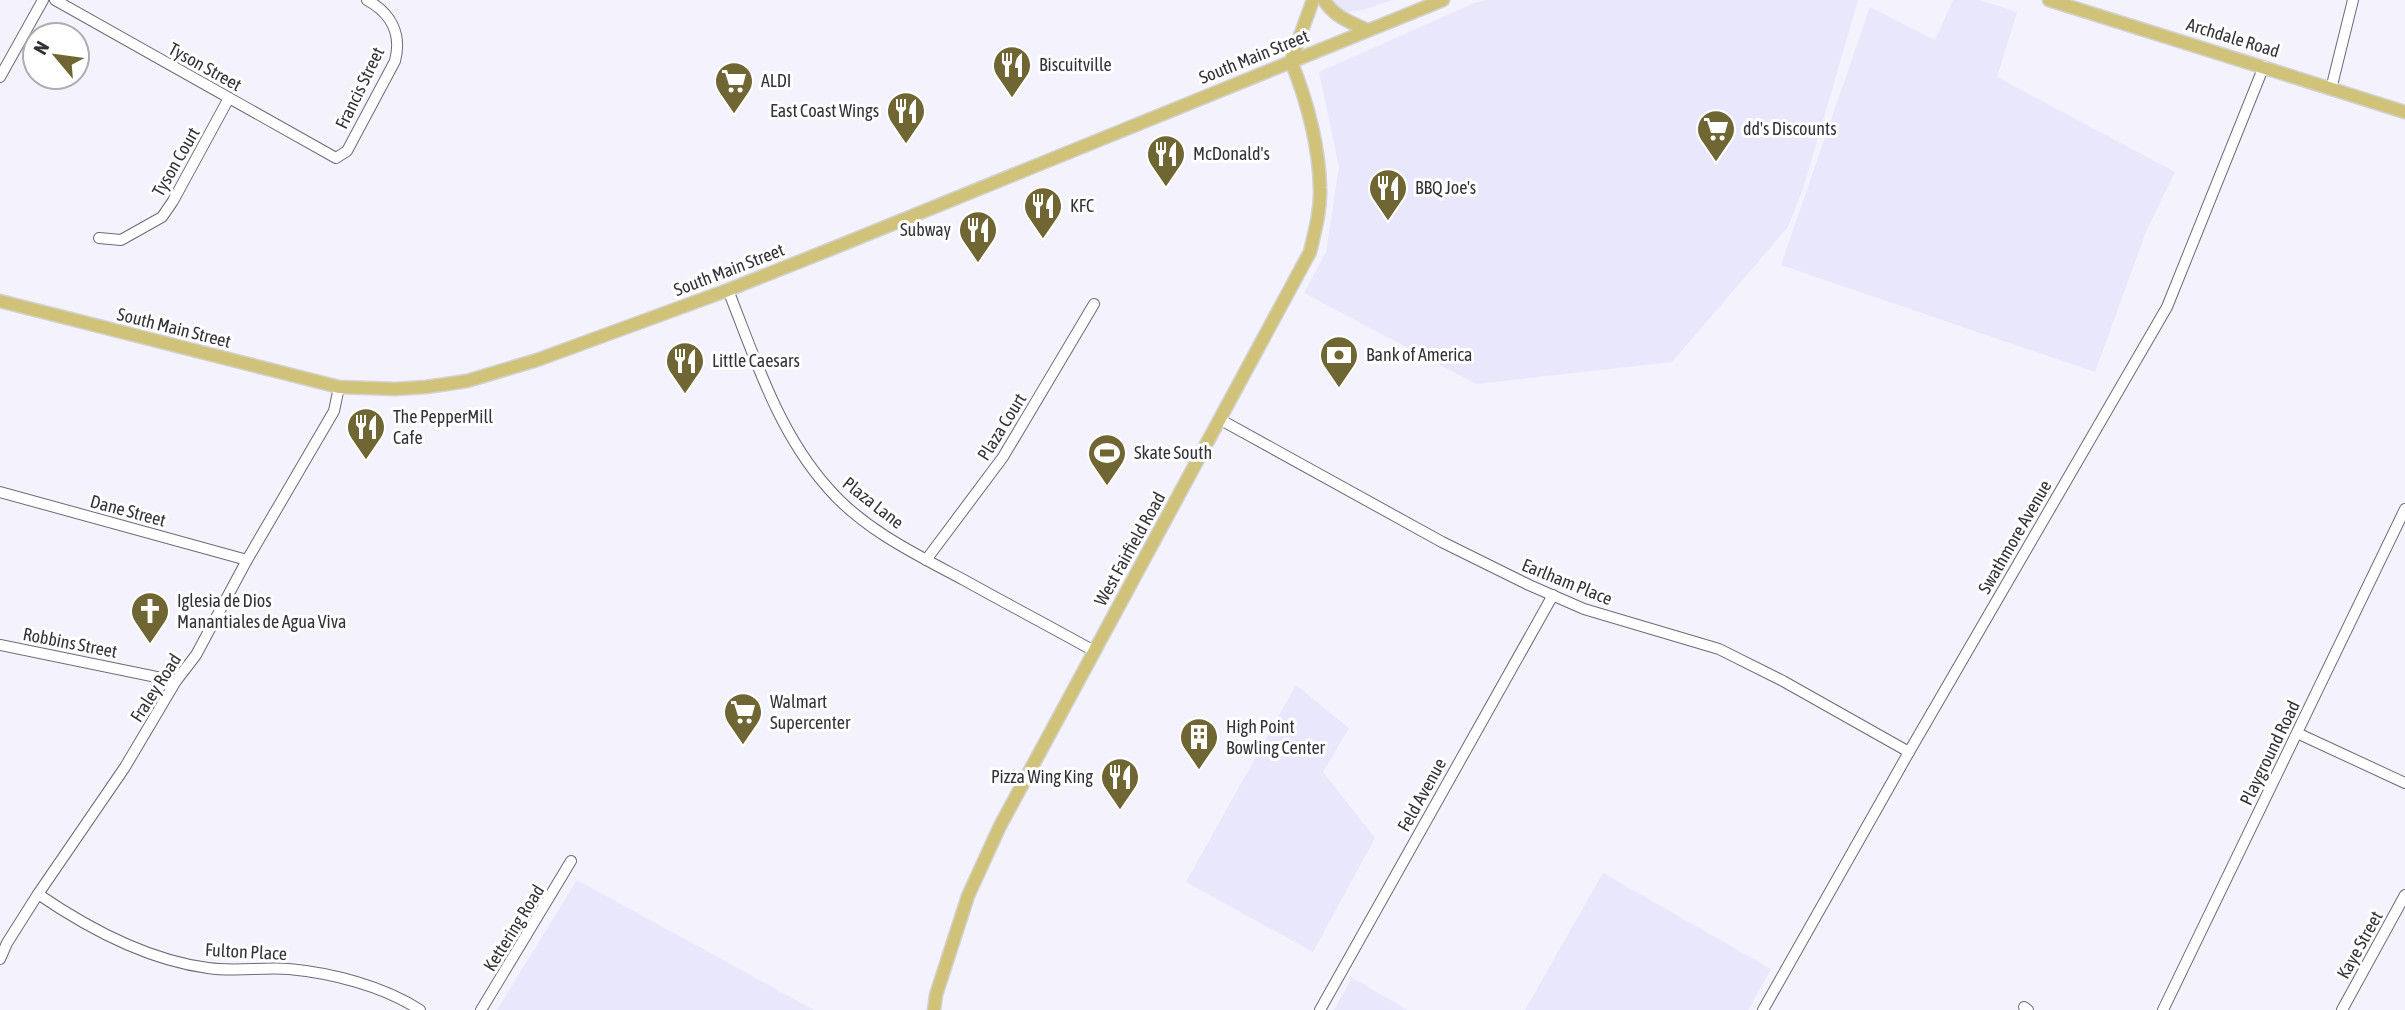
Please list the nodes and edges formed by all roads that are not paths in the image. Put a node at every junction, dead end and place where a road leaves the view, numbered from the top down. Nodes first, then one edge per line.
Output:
1 (43, 0) edge
2 (55, 0) edge
3 (368, 0) edge
4 (1312, 0) edge
5 (1324, 0) edge
6 (1443, 0) edge
7 (2049, 0) edge
8 (2353, 0) edge
9 (1367, 30) junction
10 (1291, 61) junction
11 (2264, 66) junction
12 (0, 77) edge
13 (2331, 89) junction
14 (229, 99) junction
15 (2405, 112) edge
16 (340, 157) joint
17 (99, 238) dead end
18 (728, 290) junction
19 (0, 301) edge
20 (1094, 304) dead end
21 (340, 387) junction
22 (1221, 419) junction
23 (0, 492) edge
24 (2405, 509) edge
25 (2402, 524) edge
26 (247, 560) junction
27 (926, 560) junction
28 (1553, 595) junction
29 (0, 645) edge
30 (1094, 651) junction
31 (176, 681) junction
32 (2297, 733) junction
33 (1909, 752) junction
34 (2405, 783) edge
35 (571, 861) dead end
36 (38, 894) junction
37 (2405, 895) edge
38 (0, 959) edge
39 (421, 1010) edge
40 (481, 1010) edge
41 (934, 1010) edge
42 (1320, 1010) edge
43 (1763, 1010) edge
44 (2163, 1010) edge
45 (2343, 1010) edge

1 - 12 street
2 - 14 street, Tyson Street
3 - 16 street, Francis Street
4 - 10 main road
5 - 9 main road
6 - 9 main road, South Main Street
7 - 11 main road, Archdale Road
8 - 13 street
9 - 10 main road, South Main Street
10 - 18 main road, South Main Street
10 - 22 main road, West Fairfield Road
11 - 13 main road, Archdale Road
11 - 33 street, Swathmore Avenue
13 - 15 main road, Archdale Road
14 - 16 street, Tyson Street
14 - 17 street, Tyson Court
18 - 21 main road, South Main Street
18 - 27 street, Plaza Lane
19 - 21 main road, South Main Street
20 - 27 street, Plaza Court
21 - 26 street, Fraley Road
22 - 28 street, Earlham Place
22 - 30 main road, West Fairfield Road
23 - 26 street, Dane Street
24 - 25 street, Playground Road
25 - 32 street, Playground Road
26 - 31 street, Fraley Road
27 - 30 street, Plaza Lane
28 - 33 street, Earlham Place
28 - 42 street, Feld Avenue
29 - 31 street, Robbins Street
30 - 41 main road, West Fairfield Road
31 - 36 street, Fraley Road
32 - 34 street
32 - 44 street, Playground Road
33 - 43 street, Swathmore Avenue
35 - 40 street, Kettering Road
36 - 38 street, Fraley Road
36 - 39 street, Fulton Place
37 - 45 street, Kaye Street

